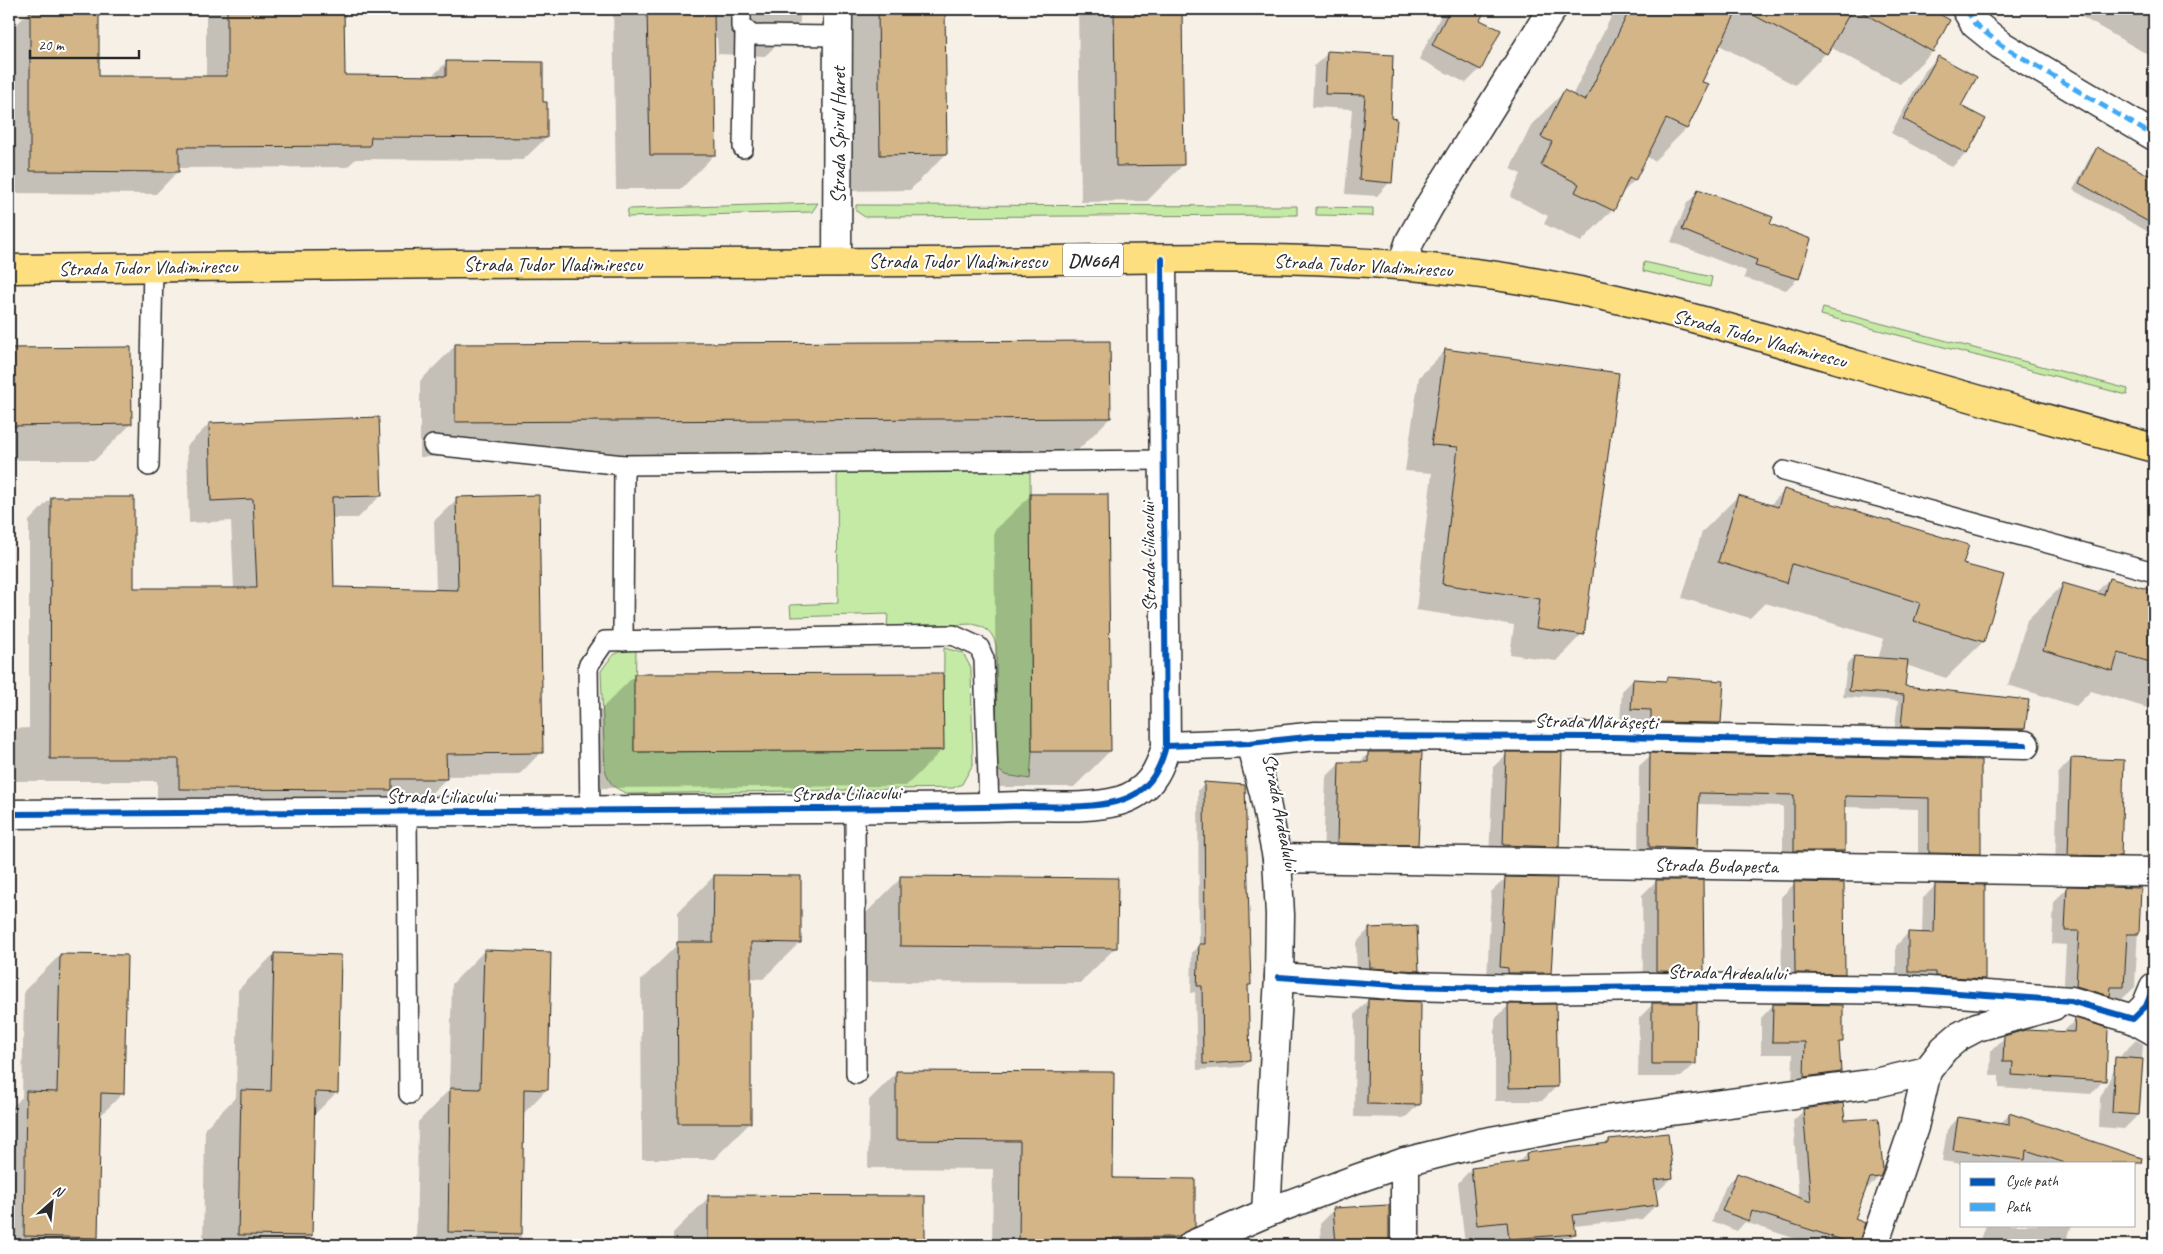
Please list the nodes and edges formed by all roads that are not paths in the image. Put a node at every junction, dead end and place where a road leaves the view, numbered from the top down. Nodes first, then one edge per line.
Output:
1 (741, 9) edge
2 (838, 9) edge
3 (1552, 9) edge
4 (1966, 9) edge
5 (745, 31) junction
6 (838, 36) junction
7 (2154, 136) edge
8 (743, 148) dead end
9 (1162, 259) junction
10 (837, 262) junction
11 (1402, 266) junction
12 (153, 267) junction
13 (9, 269) edge
14 (433, 445) dead end
15 (2154, 448) edge
16 (1162, 460) junction
17 (624, 465) junction
18 (150, 466) dead end
19 (1784, 471) dead end
20 (2154, 572) edge
21 (623, 641) junction
22 (1250, 743) junction
23 (2025, 745) dead end
24 (1163, 757) junction
25 (989, 807) junction
26 (855, 809) junction
27 (407, 813) junction
28 (590, 813) junction
29 (9, 814) edge
30 (1277, 858) junction
31 (2154, 872) edge
32 (1279, 977) junction
33 (2154, 987) edge
34 (2071, 1001) junction
35 (2144, 1025) edge
36 (1927, 1072) junction
37 (856, 1074) dead end
38 (409, 1094) dead end
39 (1405, 1162) junction
40 (1266, 1213) junction
41 (1192, 1245) edge
42 (1405, 1245) edge
43 (1874, 1245) edge

1 - 5 lane
2 - 6 street, Strada Spirul Haret
3 - 11 street
4 - 7 street
5 - 6 lane
5 - 8 lane
6 - 10 street, Strada Spirul Haret
9 - 10 main road, Strada Tudor Vladimirescu / DN66A
9 - 11 main road, Strada Tudor Vladimirescu / DN66A
9 - 16 street, Strada Liliacului
10 - 12 main road, Strada Tudor Vladimirescu / DN66A
11 - 15 main road, Strada Tudor Vladimirescu / DN66A
12 - 13 main road, Strada Tudor Vladimirescu / DN66A
12 - 18 lane
14 - 17 lane
16 - 17 lane
16 - 24 street, Strada Liliacului
17 - 21 lane
19 - 20 lane
21 - 25 lane
21 - 28 lane
22 - 23 street, Strada Mărășești
22 - 24 street, Strada Mărășești
22 - 30 street, Strada Ardealului
24 - 25 street, Strada Liliacului
25 - 26 street, Strada Liliacului
26 - 28 street, Strada Liliacului
26 - 37 lane
27 - 28 street, Strada Liliacului
27 - 29 street, Strada Liliacului
27 - 38 lane
30 - 31 street, Strada Budapesta
30 - 32 street, Strada Ardealului
32 - 34 street, Strada Ardealului
32 - 40 street, Strada Ardealului
33 - 35 street, Strada Ardealului
34 - 35 street, Strada Ardealului
34 - 36 street
36 - 39 street
36 - 43 street
39 - 40 street
39 - 42 street
40 - 41 street

